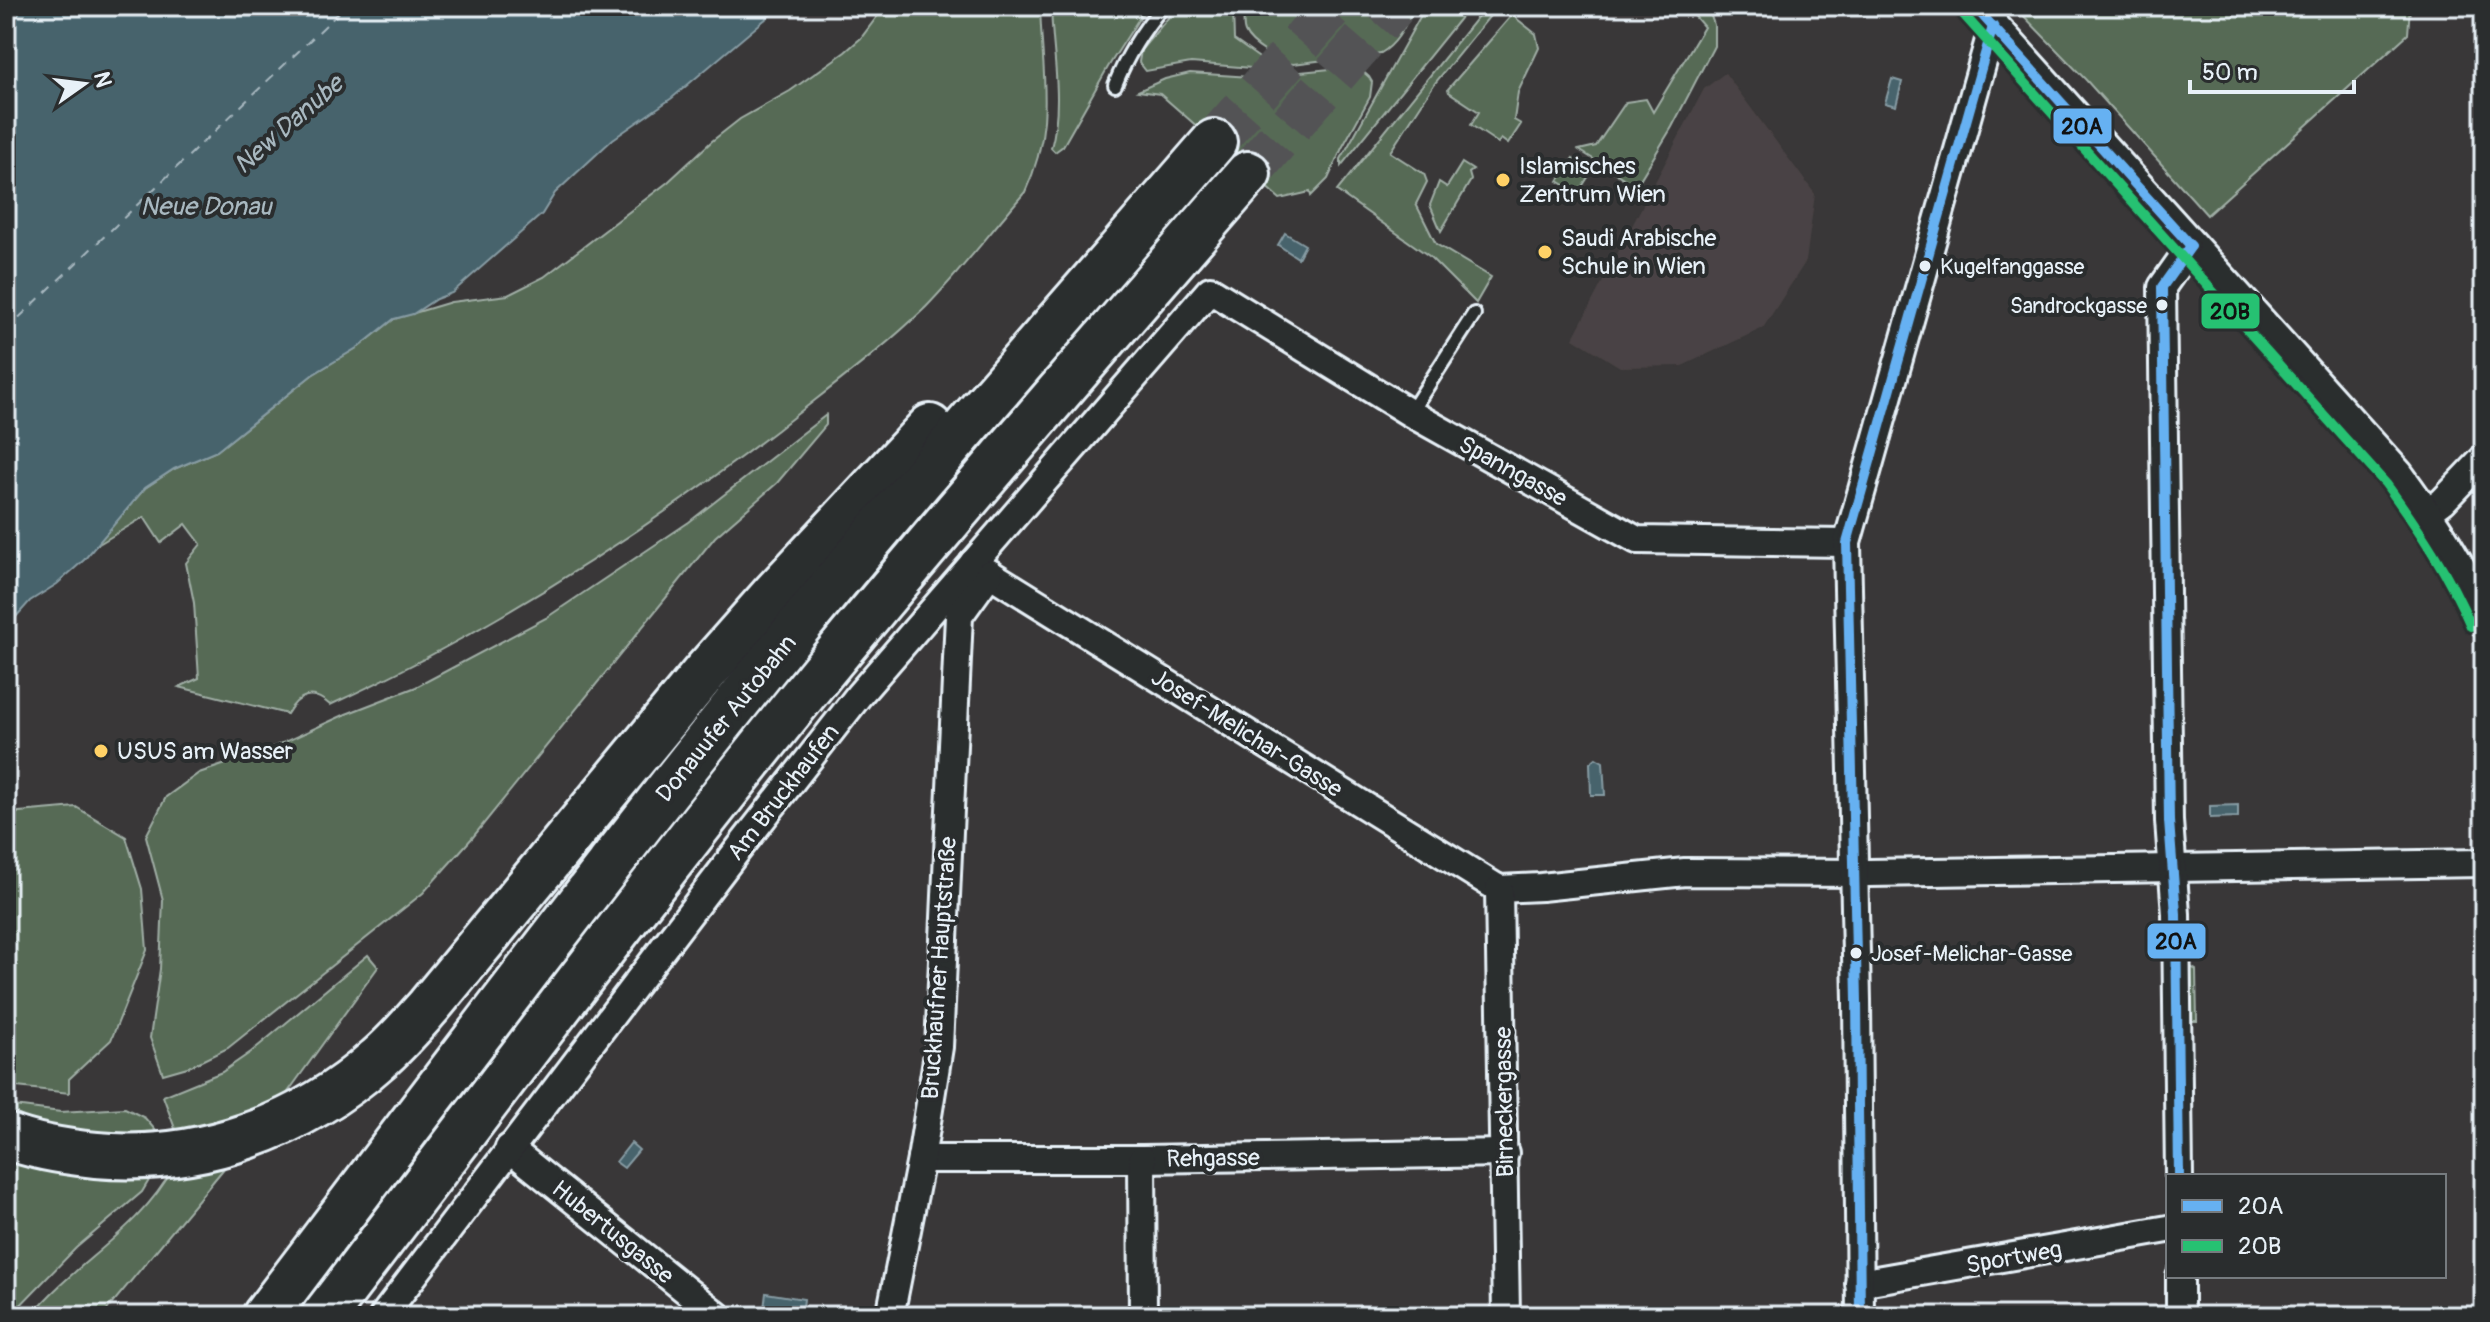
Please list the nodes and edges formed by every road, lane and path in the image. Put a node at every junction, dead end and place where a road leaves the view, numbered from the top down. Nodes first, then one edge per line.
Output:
1 (1163, 6) edge
2 (1983, 16) edge
3 (1115, 85) dead end
4 (1214, 142) tunnel mouth
5 (1248, 174) tunnel mouth
6 (2191, 246) junction
7 (1114, 257) junction
8 (1474, 314) dead end
9 (1410, 413) junction
10 (2484, 458) edge
11 (2426, 514) junction
12 (1847, 543) junction
13 (981, 568) junction
14 (948, 609) junction
15 (2484, 620) edge
16 (2484, 863) edge
17 (2173, 869) junction
18 (1853, 872) junction
19 (1499, 889) junction
20 (6, 1136) edge
21 (509, 1148) junction
22 (1505, 1153) junction
23 (921, 1159) junction
24 (1142, 1159) junction
25 (2179, 1174) edge
26 (2166, 1229) edge
27 (2180, 1278) edge
28 (1859, 1283) junction
29 (329, 1310) edge
30 (265, 1316) edge
31 (383, 1316) edge
32 (718, 1316) edge
33 (890, 1316) edge
34 (1143, 1316) edge
35 (1506, 1316) edge
36 (1860, 1316) edge
37 (2180, 1316) edge

1 - 3 lane
2 - 6 street
2 - 12 street
4 - 7 highway, Donauufer Autobahn
5 - 29 highway, Donauufer Autobahn
6 - 11 street
6 - 17 street
7 - 20 highway
7 - 30 highway, Donauufer Autobahn
8 - 9 lane
9 - 12 street, Spanngasse
9 - 13 street, Spanngasse
10 - 11 street
11 - 15 street
12 - 18 street
13 - 14 street
13 - 19 street, Josef-Melichar-Gasse
14 - 21 street, Am Bruckhaufen
14 - 23 street, Bruckhaufner Hauptstraße
16 - 17 street
17 - 18 street
17 - 25 street
18 - 19 street
18 - 28 street
19 - 22 street, Birneckergasse
21 - 31 street, Am Bruckhaufen
21 - 32 street, Hubertusgasse
22 - 24 street, Rehgasse
22 - 35 street, Birneckergasse
23 - 24 street, Rehgasse
23 - 33 street, Bruckhaufner Hauptstraße
24 - 34 street
26 - 28 street, Sportweg
27 - 37 street
28 - 36 street

